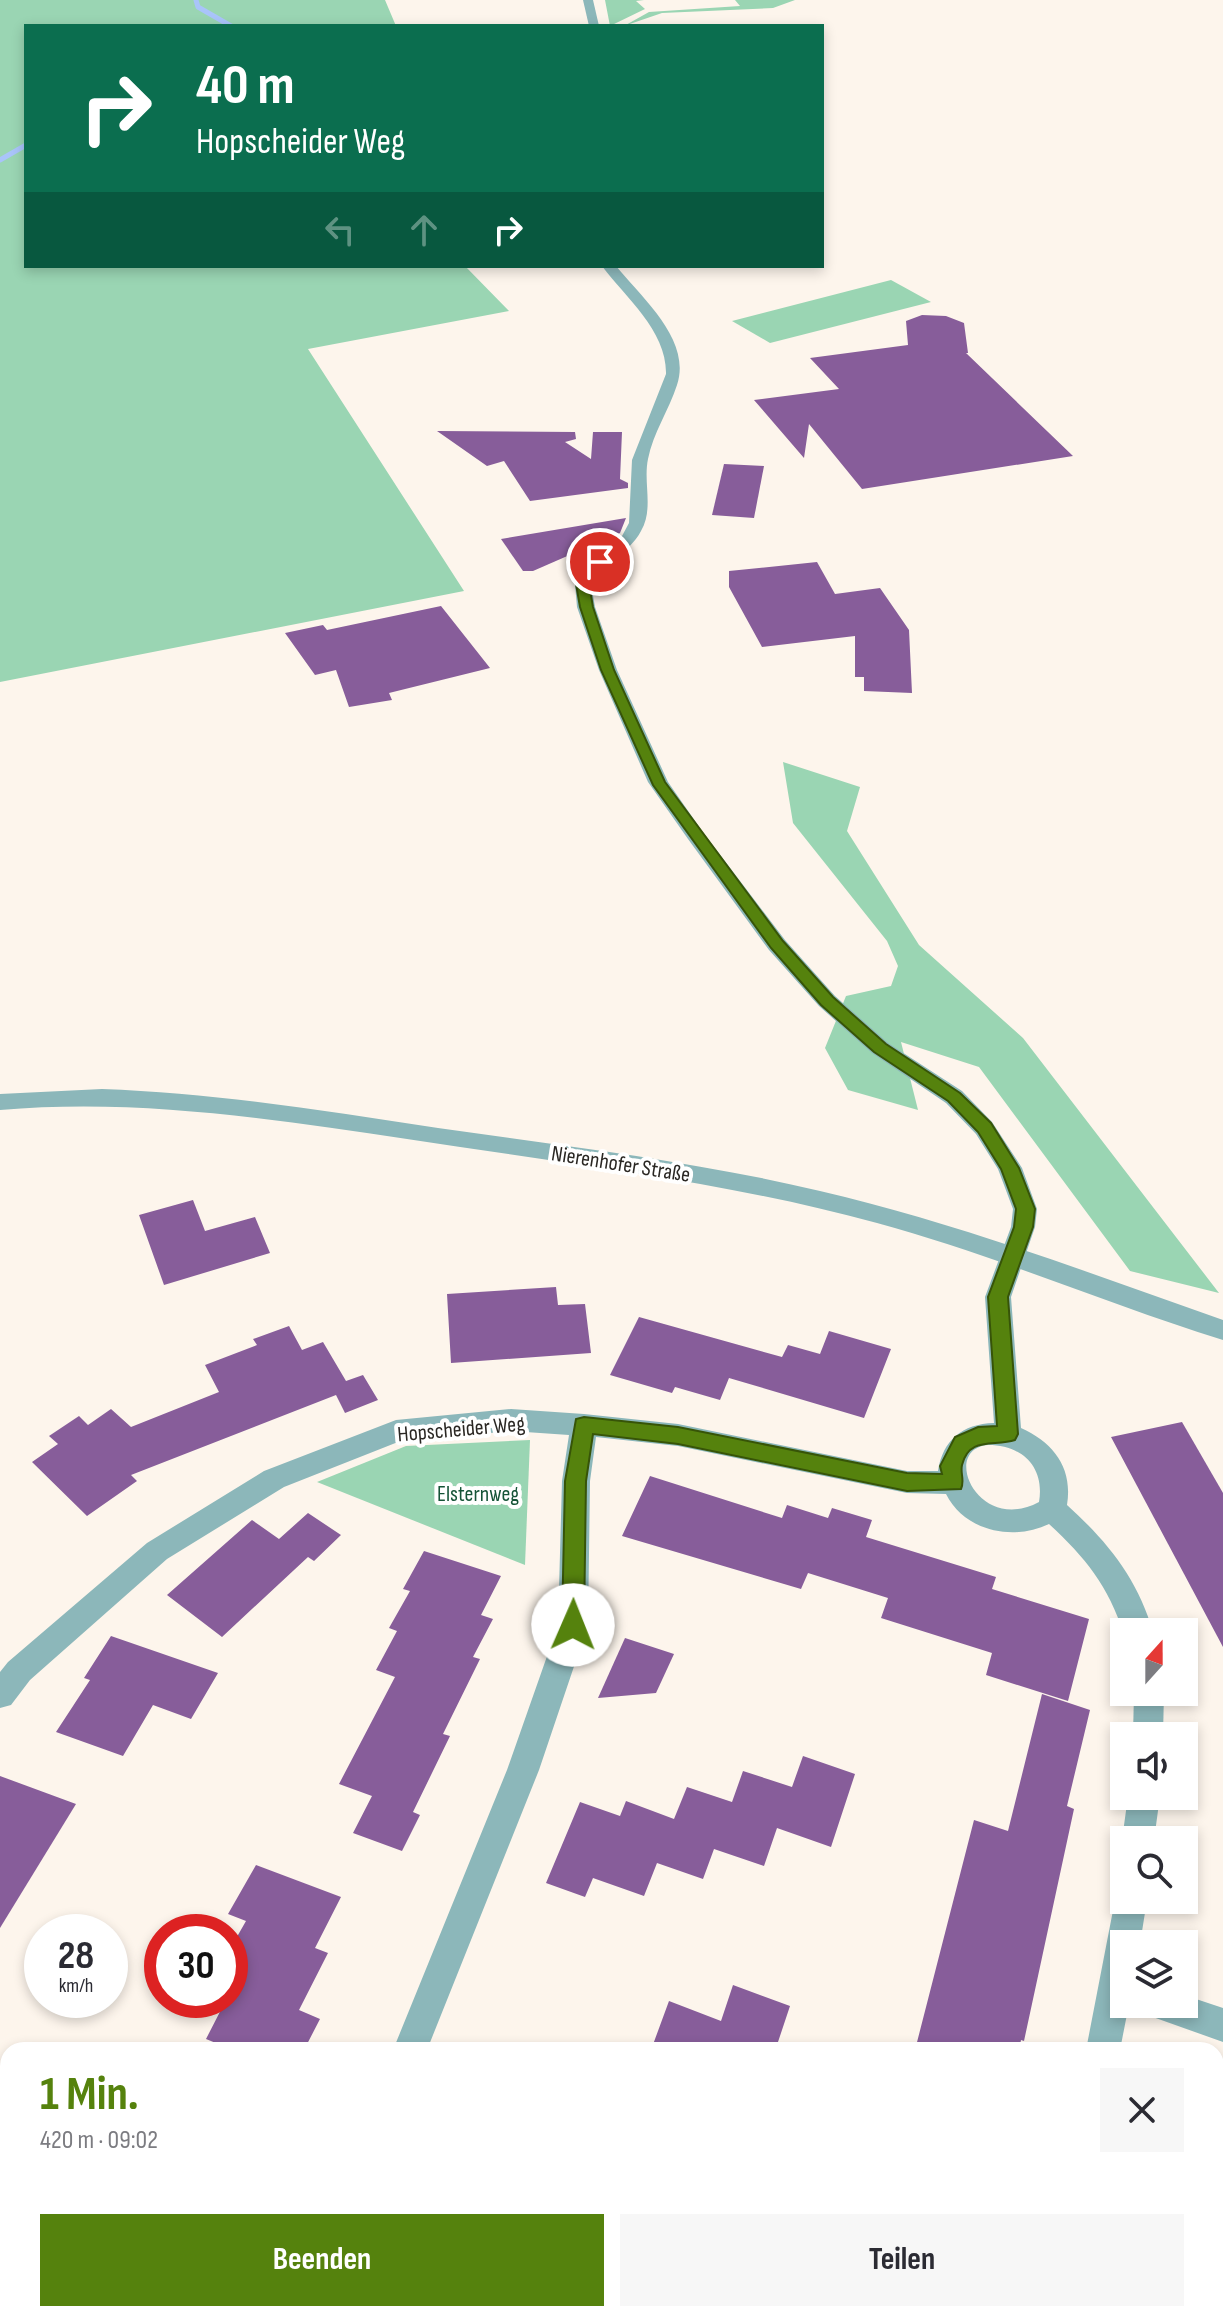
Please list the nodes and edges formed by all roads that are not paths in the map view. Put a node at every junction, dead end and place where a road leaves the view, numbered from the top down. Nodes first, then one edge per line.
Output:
1 (588, 0) edge
2 (594, 24) edge
3 (611, 268) edge
4 (0, 1102) edge
5 (1014, 1256) junction
6 (1223, 1330) edge
7 (584, 1425) junction
8 (1008, 1434) junction
9 (953, 1483) junction
10 (1052, 1509) junction
11 (1135, 1618) edge
12 (0, 1695) edge
13 (1198, 2016) edge
14 (1112, 2018) edge
15 (1223, 2025) edge
16 (413, 2042) edge
17 (1105, 2042) edge

1 - 2 street
3 - 5 street
4 - 5 street, Nierenhofer Straße
5 - 6 street, Nierenhofer Straße
5 - 8 street
7 - 9 street, Hopscheider Weg
7 - 12 street, Hopscheider Weg
7 - 16 street
8 - 9 street
8 - 10 street
9 - 10 street
10 - 11 street
13 - 15 street
14 - 17 street

